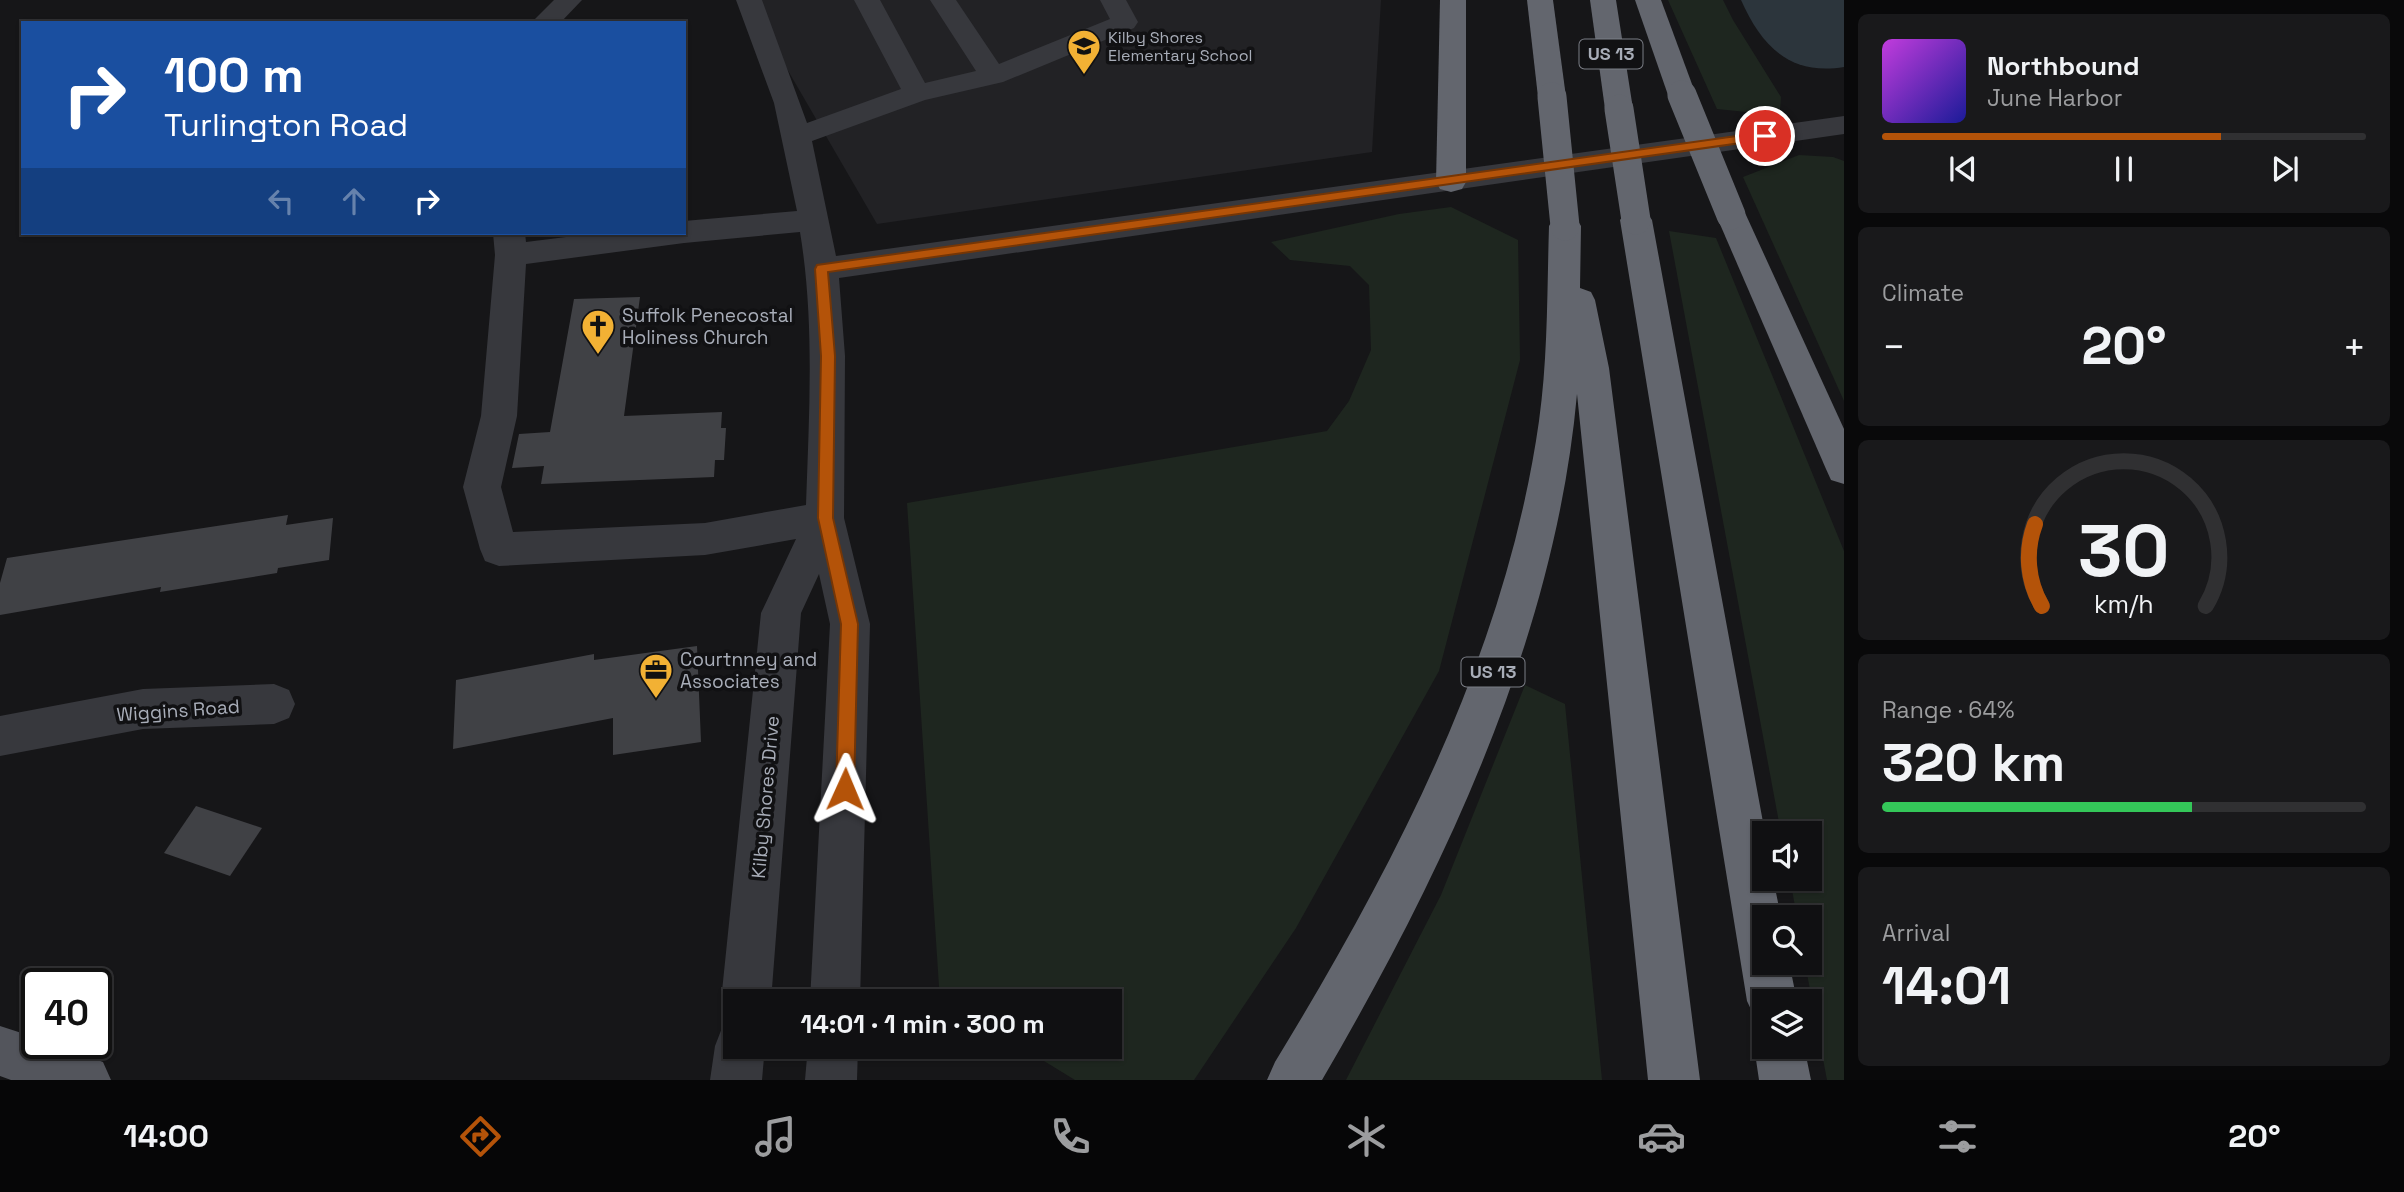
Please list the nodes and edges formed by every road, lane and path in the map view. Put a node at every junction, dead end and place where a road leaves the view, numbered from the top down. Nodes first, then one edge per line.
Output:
1 (569, 0) edge
2 (749, 0) edge
3 (867, 0) edge
4 (943, 0) edge
5 (1113, 0) edge
6 (1453, 0) edge
7 (1540, 0) edge
8 (1603, 0) edge
9 (1648, 0) edge
10 (546, 21) edge
11 (993, 76) junction
12 (917, 93) junction
13 (1844, 125) edge
14 (796, 137) junction
15 (1451, 182) junction
16 (814, 220) junction
17 (1564, 226) junction
18 (686, 232) edge
19 (639, 235) edge
20 (510, 244) edge
21 (821, 269) junction
22 (1844, 470) edge
23 (825, 518) junction
24 (274, 704) dead end
25 (0, 736) edge
26 (1754, 905) edge
27 (747, 989) edge
28 (836, 989) edge
29 (0, 1051) edge
30 (738, 1059) edge
31 (832, 1059) edge
32 (1781, 1059) edge
33 (85, 1080) edge
34 (736, 1080) edge
35 (831, 1080) edge
36 (1293, 1080) edge
37 (1674, 1080) edge
38 (1785, 1080) edge

1 - 10 street
2 - 14 street, Kilby Shores Drive
3 - 12 street
4 - 11 street
5 - 11 street
6 - 15 highway
7 - 17 highway, US 13, bridge
8 - 26 highway, US 13, bridge
9 - 22 highway, bridge
11 - 12 street
12 - 14 street
13 - 15 street
14 - 16 street, Kilby Shores Drive
15 - 21 street
16 - 18 street
16 - 21 street, Kilby Shores Drive
17 - 36 highway, US 13
17 - 37 highway
19 - 20 street
20 - 23 street
21 - 23 street, Kilby Shores Drive
23 - 27 street, Kilby Shores Drive
23 - 28 street, Kilby Shores Drive
24 - 25 street, Wiggins Road
29 - 33 main road
30 - 34 street
31 - 35 street
32 - 38 highway

